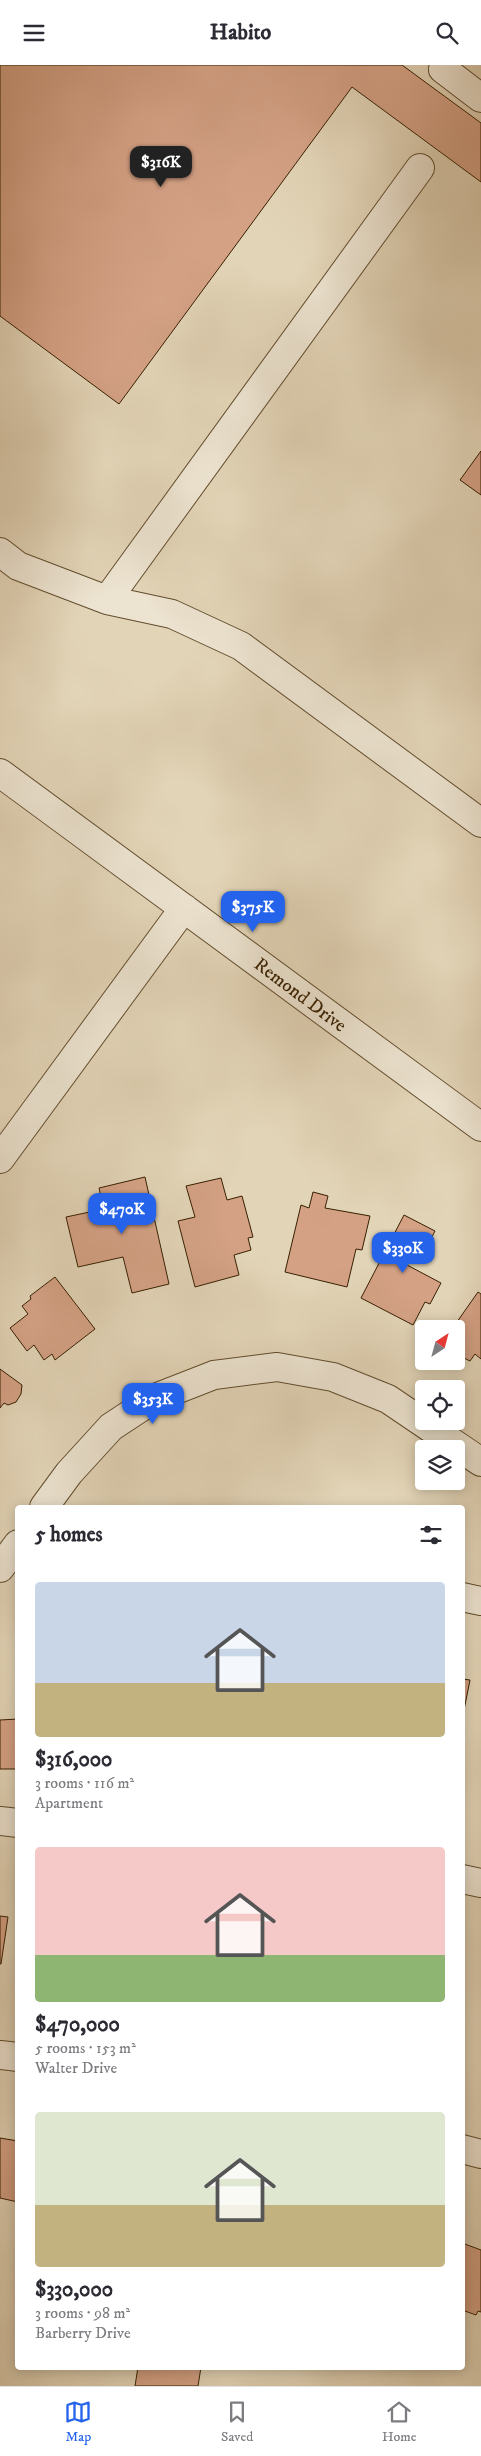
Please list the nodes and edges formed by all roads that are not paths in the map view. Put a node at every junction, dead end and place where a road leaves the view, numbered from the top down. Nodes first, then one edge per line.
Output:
1 (444, 65) edge
2 (481, 98) edge
3 (420, 168) dead end
4 (0, 552) edge
5 (107, 601) junction
6 (0, 773) edge
7 (481, 823) edge
8 (184, 908) junction
9 (481, 1127) edge
10 (0, 1159) edge
11 (481, 1462) edge
12 (45, 1505) edge
13 (465, 1598) edge
14 (481, 1601) edge
15 (0, 1821) edge
16 (15, 1823) edge
17 (465, 1880) edge
18 (481, 1883) edge
19 (0, 2055) edge
20 (15, 2057) edge
21 (465, 2150) edge
22 (481, 2154) edge

1 - 2 street
3 - 5 street
4 - 5 street
5 - 7 street
6 - 8 street, Remond Drive
8 - 9 street, Remond Drive
8 - 10 street
11 - 12 street
13 - 14 street
15 - 16 street
17 - 18 street
19 - 20 street
21 - 22 street

